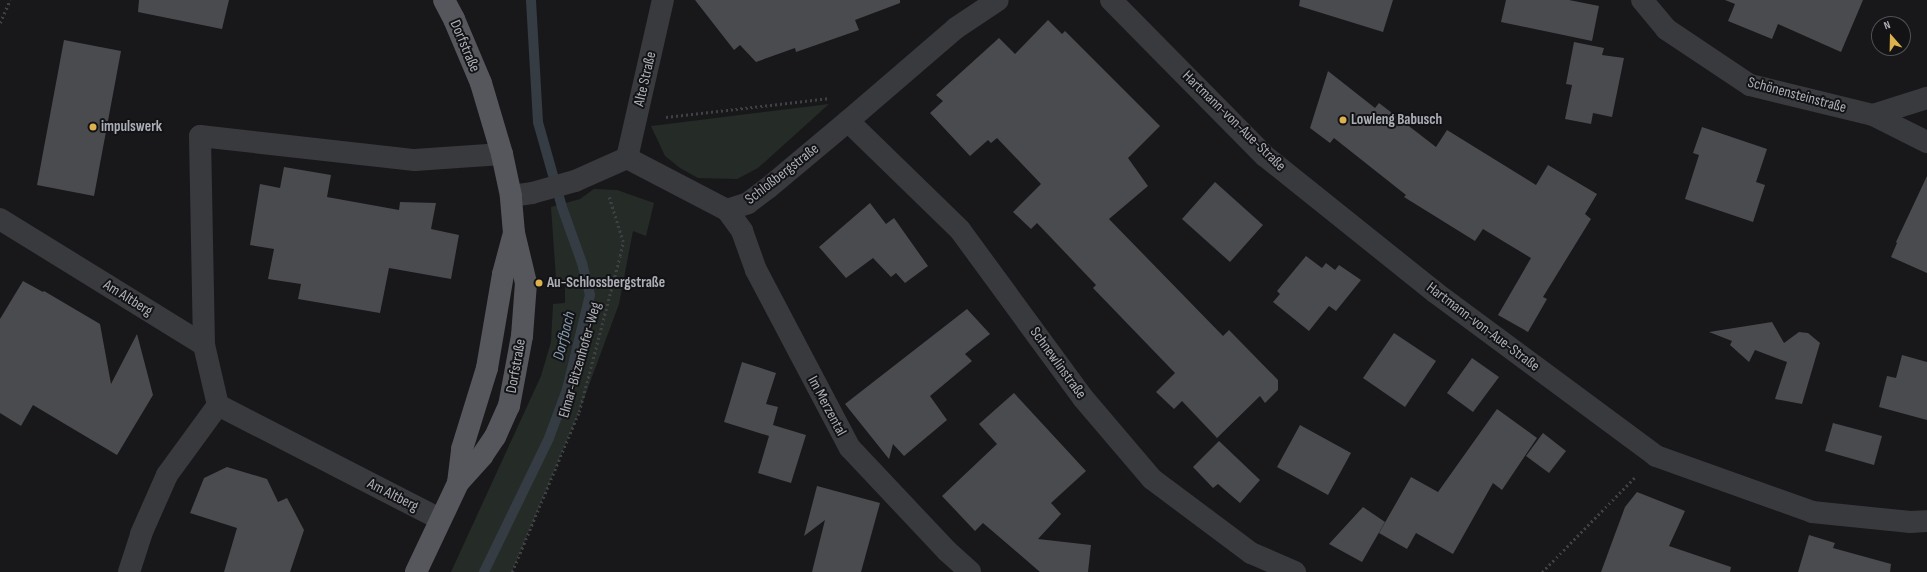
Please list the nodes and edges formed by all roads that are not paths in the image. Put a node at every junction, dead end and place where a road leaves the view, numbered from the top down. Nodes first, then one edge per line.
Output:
1 (444, 0) edge
2 (663, 0) edge
3 (998, 0) edge
4 (1111, 0) edge
5 (1642, 0) edge
6 (1927, 98) edge
7 (1873, 115) junction
8 (848, 121) junction
9 (1927, 142) edge
10 (502, 154) junction
11 (628, 158) junction
12 (521, 194) junction
13 (727, 210) junction
14 (0, 218) edge
15 (514, 233) junction
16 (204, 345) junction
17 (218, 405) junction
18 (458, 484) junction
19 (440, 519) junction
20 (1927, 521) edge
21 (130, 572) edge
22 (416, 572) edge
23 (970, 572) edge
24 (1295, 572) edge

1 - 10 main road, Dorfstraße
2 - 11 street, Alte Straße
3 - 8 street, Schloßbergstraße
4 - 20 street, Hartmann-von-Aue-Straße
5 - 7 street, Schönensteinstraße
6 - 7 street
7 - 9 street, Schönensteinstraße
8 - 13 street, Schloßbergstraße
8 - 24 street, Schnewlinstraße
10 - 12 main road, Dorfstraße
10 - 16 street
11 - 12 street
11 - 13 street, Schloßbergstraße
12 - 15 main road, Dorfstraße
13 - 23 street, Im Merzental
14 - 16 street, Am Altberg
15 - 18 main road, Dorfstraße
15 - 18 main road, Dorfstraße
16 - 17 street
17 - 19 street, Am Altberg
17 - 21 street
18 - 19 main road, Dorfstraße
19 - 22 main road, Dorfstraße

